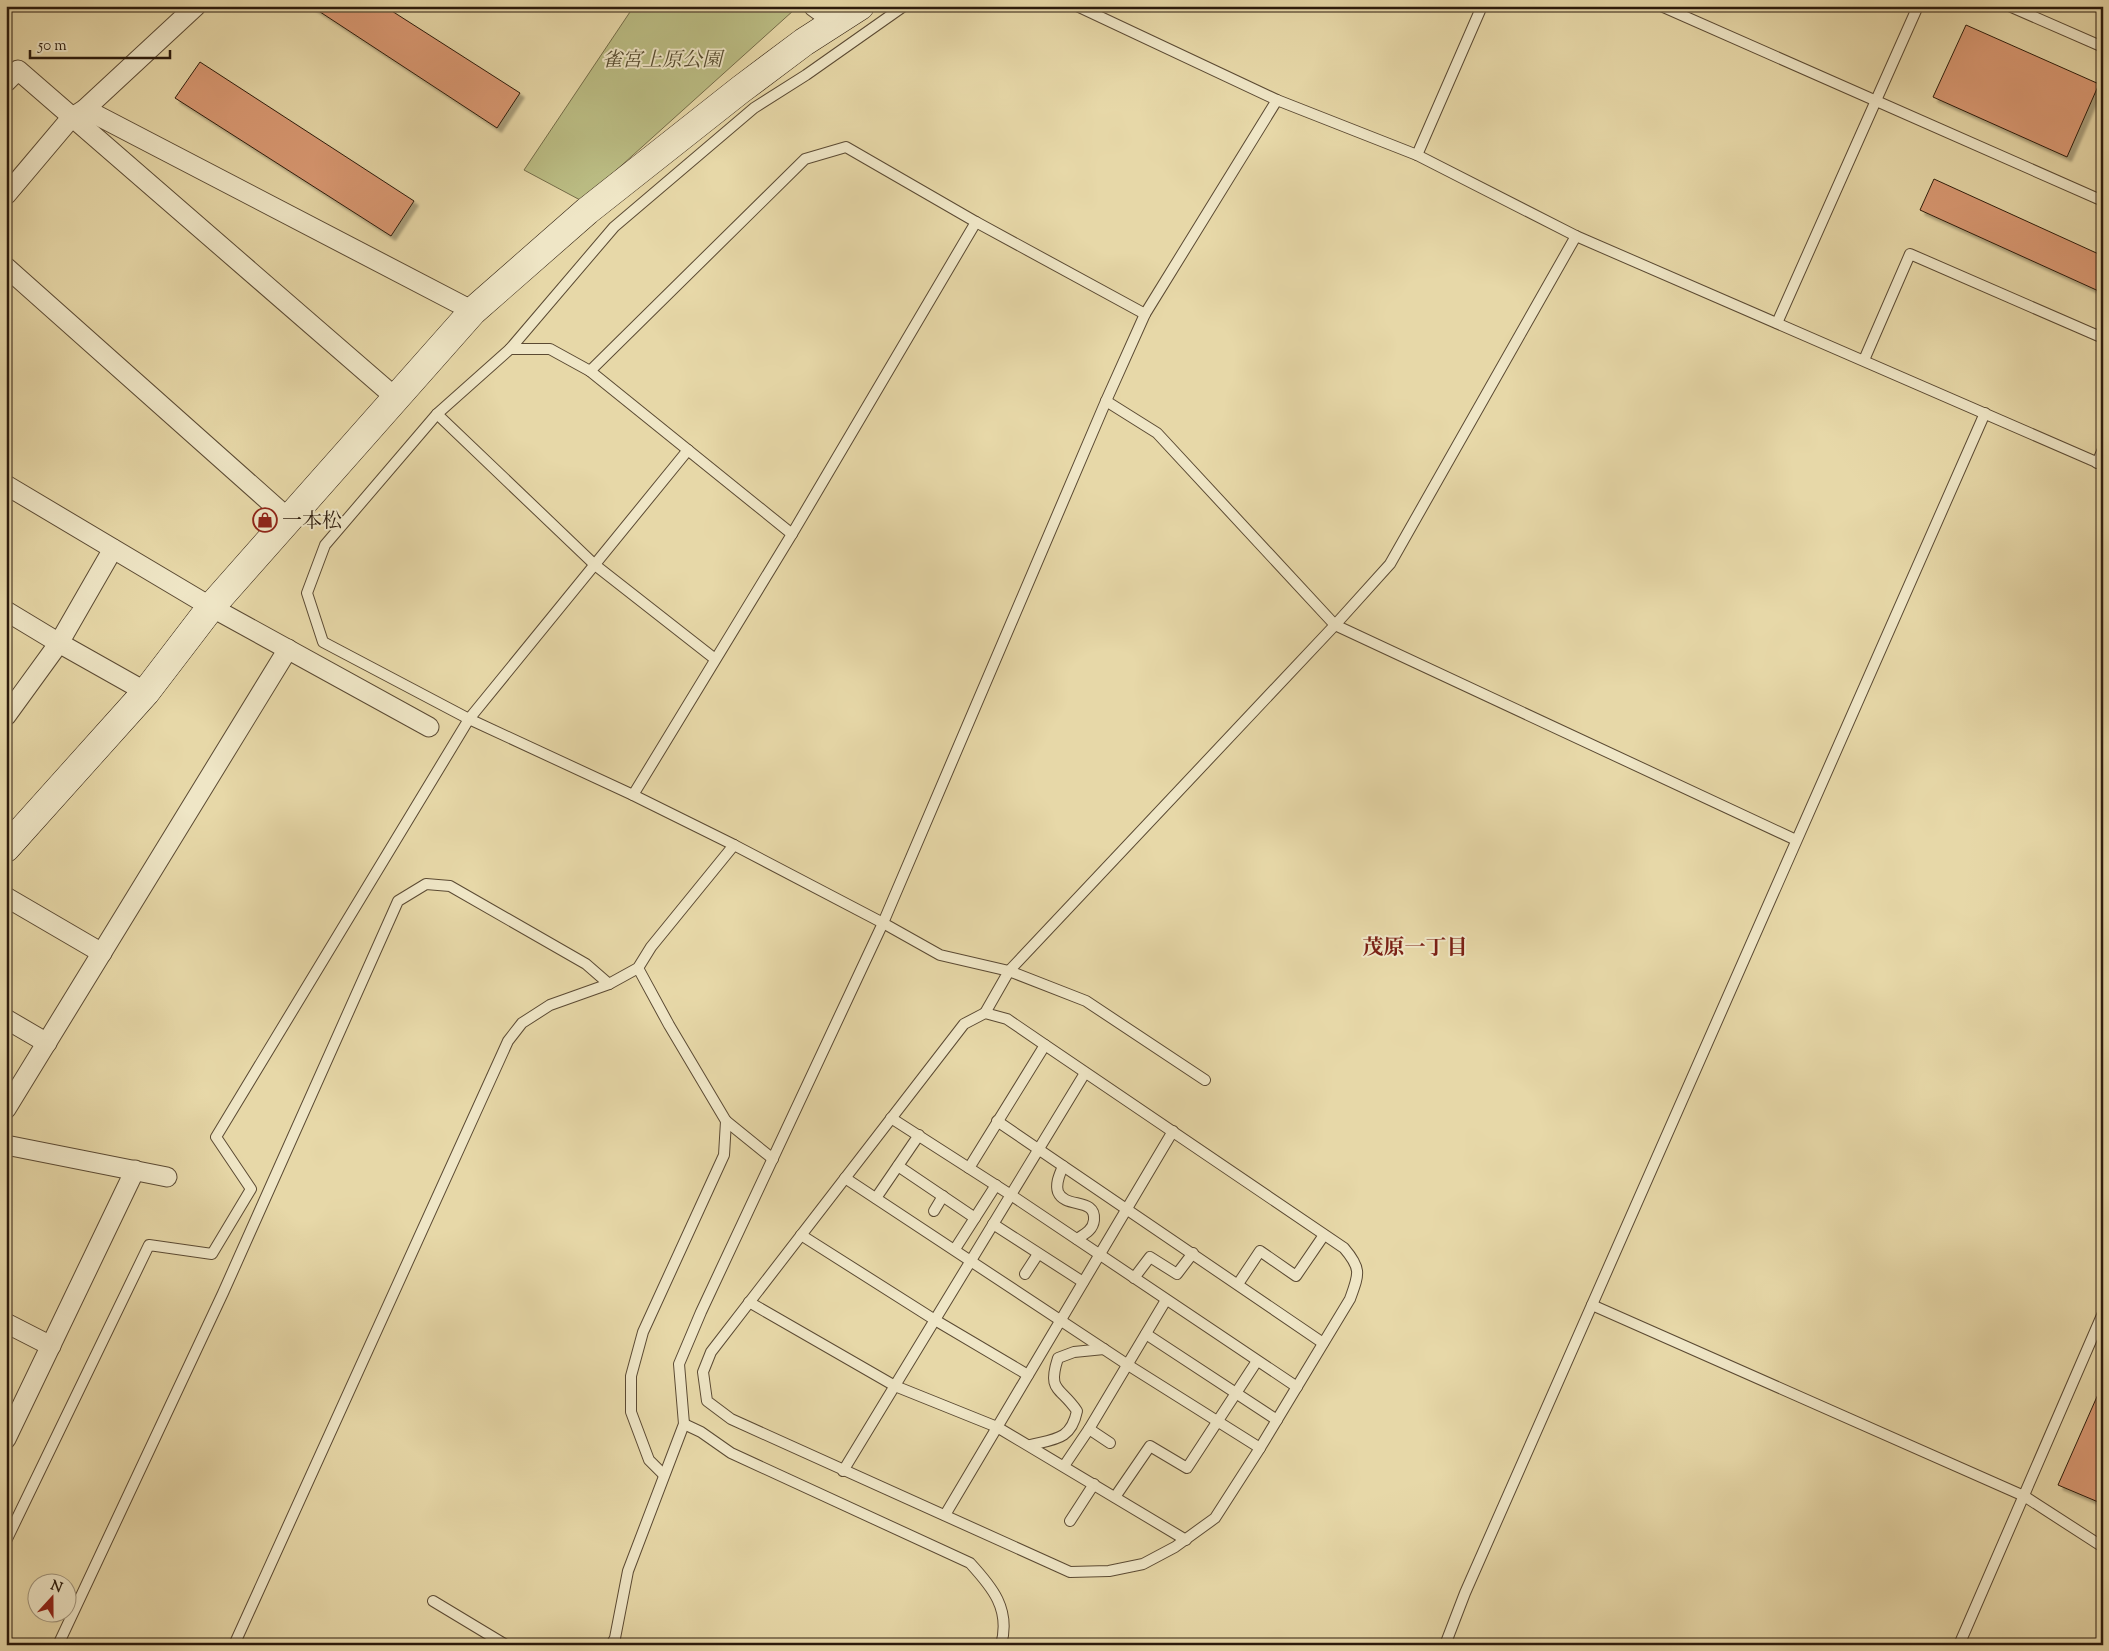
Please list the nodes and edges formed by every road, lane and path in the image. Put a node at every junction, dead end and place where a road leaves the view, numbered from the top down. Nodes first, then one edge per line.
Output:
1 (196, 6) edge
2 (813, 6) edge
3 (860, 6) edge
4 (904, 6) edge
5 (1077, 6) edge
6 (1482, 6) edge
7 (1661, 6) edge
8 (1918, 6) edge
9 (2010, 6) edge
10 (836, 23) junction
11 (2103, 47) edge
12 (6, 82) edge
13 (1277, 100) junction
14 (1877, 101) junction
15 (78, 114) junction
16 (1417, 155) junction
17 (6, 195) edge
18 (2103, 201) edge
19 (976, 222) junction
20 (1576, 236) junction
21 (6, 267) edge
22 (473, 311) junction
23 (1145, 314) junction
24 (1777, 323) junction
25 (2103, 338) edge
26 (510, 349) junction
27 (1864, 360) junction
28 (590, 371) junction
29 (396, 398) junction
30 (1106, 401) junction
31 (1985, 413) junction
32 (437, 414) junction
33 (2103, 449) edge
34 (688, 450) junction
35 (2100, 464) edge
36 (6, 485) edge
37 (289, 519) junction
38 (792, 534) junction
39 (113, 549) junction
40 (595, 565) junction
41 (211, 607) junction
42 (6, 611) edge
43 (1335, 625) junction
44 (59, 644) junction
45 (288, 649) junction
46 (715, 659) junction
47 (146, 692) junction
48 (6, 716) edge
49 (469, 718) junction
50 (429, 727) dead end
51 (633, 795) junction
52 (1796, 840) junction
53 (734, 845) junction
54 (6, 848) edge
55 (6, 897) edge
56 (883, 923) junction
57 (102, 953) junction
58 (638, 968) junction
59 (1009, 971) junction
60 (609, 984) junction
61 (984, 1013) junction
62 (6, 1020) edge
63 (47, 1043) junction
64 (1045, 1045) junction
65 (1085, 1073) junction
66 (1205, 1080) dead end
67 (6, 1109) edge
68 (891, 1118) junction
69 (726, 1121) junction
70 (997, 1121) junction
71 (1173, 1131) junction
72 (919, 1135) junction
73 (6, 1145) edge
74 (1039, 1149) junction
75 (773, 1159) junction
76 (898, 1166) junction
77 (1063, 1166) junction
78 (969, 1168) junction
79 (135, 1170) junction
80 (167, 1177) dead end
81 (845, 1178) junction
82 (996, 1185) junction
83 (1011, 1195) junction
84 (943, 1196) junction
85 (876, 1198) junction
86 (1127, 1208) junction
87 (934, 1211) dead end
88 (975, 1218) junction
89 (993, 1224) junction
90 (801, 1235) junction
91 (1324, 1235) junction
92 (1077, 1239) junction
93 (955, 1250) junction
94 (1038, 1254) junction
95 (1100, 1254) junction
96 (1193, 1254) junction
97 (971, 1260) junction
98 (1025, 1274) dead end
99 (1134, 1278) junction
100 (1083, 1282) junction
101 (1238, 1284) junction
102 (1166, 1300) junction
103 (749, 1302) junction
104 (1592, 1305) junction
105 (2103, 1313) edge
106 (935, 1320) junction
107 (1061, 1320) junction
108 (6, 1323) edge
109 (1146, 1334) junction
110 (1323, 1343) junction
111 (51, 1346) junction
112 (1104, 1348) junction
113 (1257, 1361) junction
114 (1128, 1365) junction
115 (1028, 1375) junction
116 (895, 1386) junction
117 (1297, 1387) junction
118 (1237, 1394) junction
119 (1277, 1420) junction
120 (1217, 1421) junction
121 (684, 1424) junction
122 (997, 1427) junction
123 (1089, 1429) junction
124 (6, 1439) edge
125 (1110, 1443) dead end
126 (1030, 1445) junction
127 (1260, 1448) junction
128 (1064, 1466) junction
129 (844, 1471) junction
130 (664, 1475) junction
131 (1094, 1484) junction
132 (2024, 1496) junction
133 (1115, 1497) junction
134 (945, 1515) junction
135 (1070, 1521) dead end
136 (1186, 1540) junction
137 (6, 1541) edge
138 (2103, 1547) edge
139 (433, 1601) dead end
140 (58, 1645) edge
141 (234, 1645) edge
142 (506, 1645) edge
143 (611, 1645) edge
144 (1001, 1645) edge
145 (1445, 1645) edge
146 (1959, 1645) edge

1 - 15 street
2 - 10 street
3 - 10 street
4 - 26 lane
5 - 13 lane
6 - 16 lane
7 - 14 lane
8 - 14 lane
9 - 11 lane
10 - 22 street
12 - 15 street
13 - 16 lane
13 - 23 lane
14 - 18 lane
14 - 24 lane
15 - 17 street
15 - 22 street
15 - 29 street
16 - 20 lane
19 - 23 lane
19 - 28 lane
19 - 38 lane
20 - 24 lane
20 - 43 lane
21 - 37 street
22 - 29 street
23 - 30 lane
24 - 27 lane
25 - 27 lane
26 - 28 lane
26 - 32 lane
27 - 31 lane
28 - 34 lane
29 - 37 street
30 - 43 lane
30 - 56 lane
31 - 35 lane
31 - 52 lane
32 - 40 lane
32 - 49 lane
33 - 35 lane
34 - 38 lane
34 - 40 lane
36 - 39 street
37 - 41 street
38 - 46 lane
39 - 41 street
39 - 44 street
40 - 46 lane
40 - 49 lane
41 - 45 street
41 - 47 street
42 - 44 street
43 - 52 lane
43 - 59 lane
44 - 47 street
44 - 48 street
45 - 50 street
45 - 57 street
46 - 51 lane
47 - 54 street
49 - 51 lane
49 - 137 lane
51 - 53 lane
52 - 104 lane
53 - 56 lane
53 - 58 lane
55 - 57 street
56 - 59 lane
56 - 75 lane
57 - 63 street
58 - 60 lane
58 - 69 lane
59 - 61 lane
59 - 66 lane
60 - 140 lane
60 - 141 lane
61 - 64 lane
61 - 68 lane
62 - 63 street
63 - 67 street
64 - 65 lane
64 - 70 lane
65 - 71 lane
65 - 74 lane
68 - 72 lane
68 - 81 lane
69 - 75 lane
69 - 130 lane
70 - 74 lane
70 - 78 lane
71 - 86 lane
71 - 91 lane
72 - 76 lane
72 - 78 lane
73 - 79 street
74 - 77 lane
74 - 83 lane
75 - 121 lane
76 - 84 lane
76 - 85 lane
77 - 86 lane
77 - 92 lane
78 - 82 lane
79 - 80 street
79 - 111 street
81 - 85 lane
81 - 90 lane
82 - 83 lane
82 - 88 lane
83 - 89 lane
83 - 92 lane
84 - 87 lane
84 - 88 lane
85 - 93 lane
86 - 95 lane
86 - 96 lane
88 - 93 lane
89 - 94 lane
89 - 97 lane
90 - 103 lane
90 - 106 lane
91 - 101 lane
91 - 110 lane
92 - 95 lane
93 - 97 lane
94 - 98 lane
94 - 100 lane
95 - 99 lane
95 - 100 lane
96 - 99 lane
96 - 101 lane
97 - 106 lane
97 - 107 lane
99 - 102 lane
100 - 107 lane
101 - 110 lane
102 - 109 lane
102 - 113 lane
103 - 116 lane
103 - 129 lane
104 - 132 lane
104 - 145 lane
105 - 132 lane
106 - 115 lane
106 - 116 lane
107 - 112 lane
107 - 115 lane
108 - 111 street
109 - 114 lane
109 - 118 lane
110 - 117 lane
111 - 124 street
112 - 114 lane
112 - 126 lane
113 - 117 lane
113 - 118 lane
114 - 120 lane
114 - 123 lane
115 - 122 lane
116 - 122 lane
116 - 129 lane
117 - 119 lane
118 - 119 lane
118 - 120 lane
119 - 127 lane
120 - 127 lane
120 - 133 lane
121 - 130 lane
121 - 144 lane
122 - 126 lane
122 - 134 lane
123 - 125 lane
123 - 128 lane
126 - 128 lane
127 - 136 lane
128 - 131 lane
129 - 134 lane
130 - 143 lane
131 - 133 lane
131 - 135 lane
132 - 138 lane
132 - 146 lane
133 - 136 lane
134 - 136 lane
139 - 142 lane

